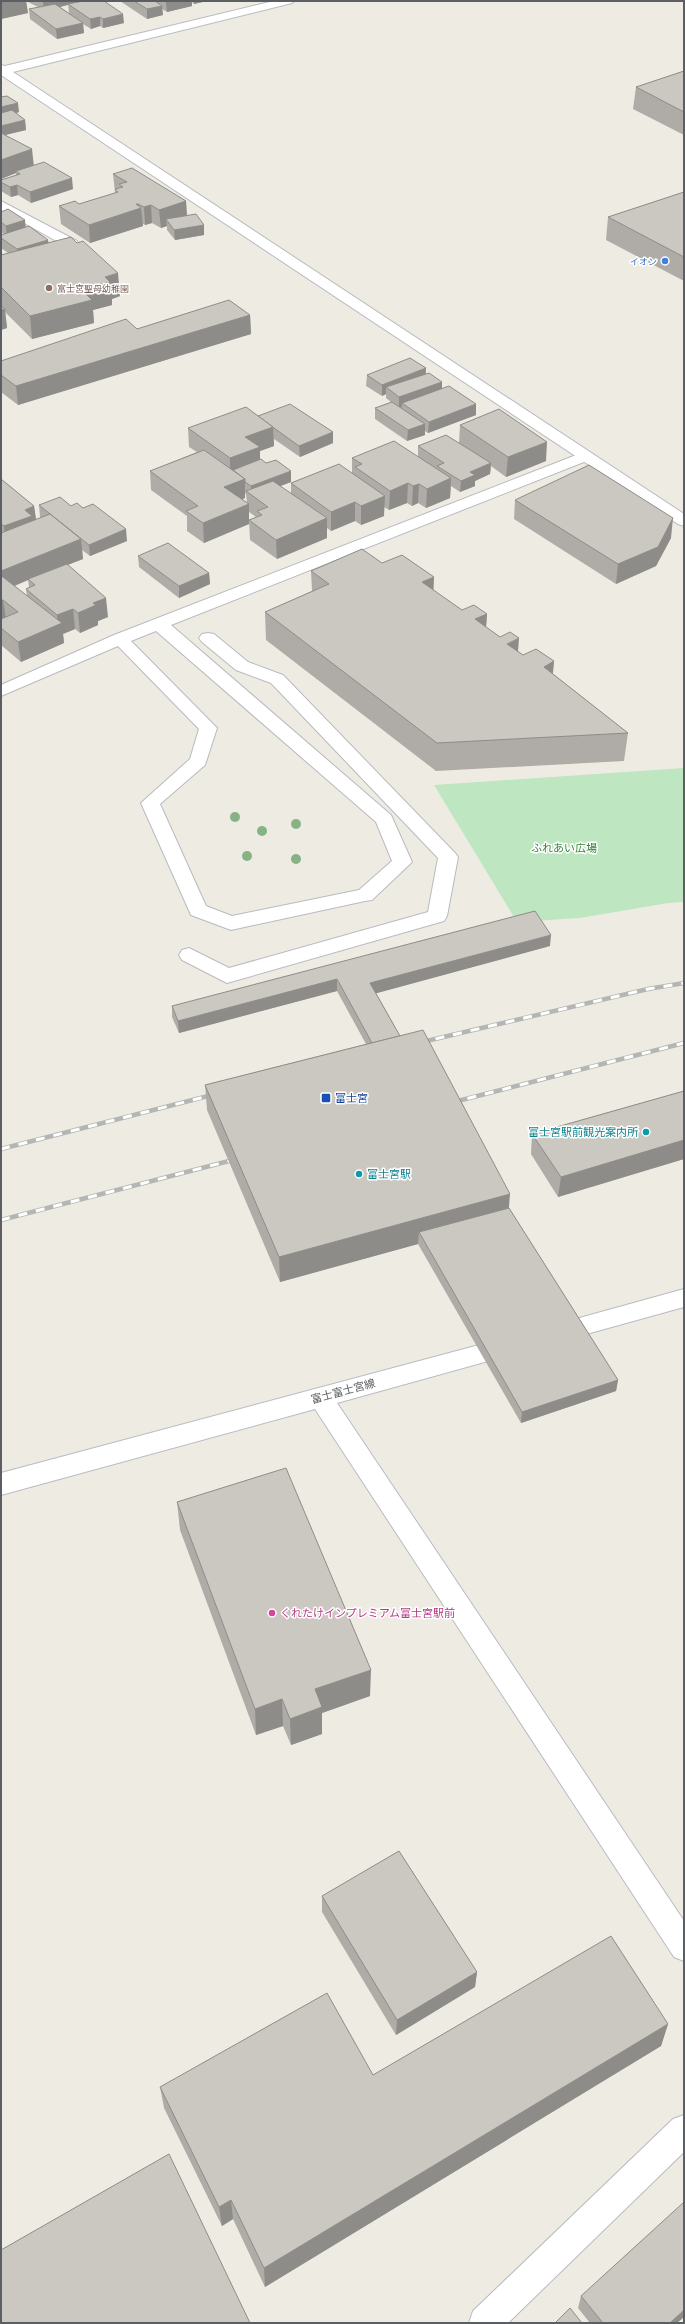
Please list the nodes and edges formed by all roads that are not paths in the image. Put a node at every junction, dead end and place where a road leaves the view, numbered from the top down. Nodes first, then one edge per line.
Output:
1 (288, 1) edge
2 (2, 70) edge
3 (1, 205) edge
4 (72, 244) edge
5 (584, 457) junction
6 (684, 520) edge
7 (159, 624) junction
8 (208, 638) dead end
9 (120, 639) junction
10 (1, 691) edge
11 (189, 956) dead end
12 (684, 1298) edge
13 (320, 1397) junction
14 (1, 1484) edge
15 (684, 1947) edge
16 (684, 2130) edge
17 (484, 2323) edge

1 - 2 street
2 - 5 street
3 - 4 street
5 - 6 street
5 - 7 street
7 - 9 street
7 - 9 street
8 - 11 street
9 - 10 street
12 - 13 street, 富士富士宮線
13 - 14 street, 富士富士宮線
13 - 15 street
16 - 17 street

